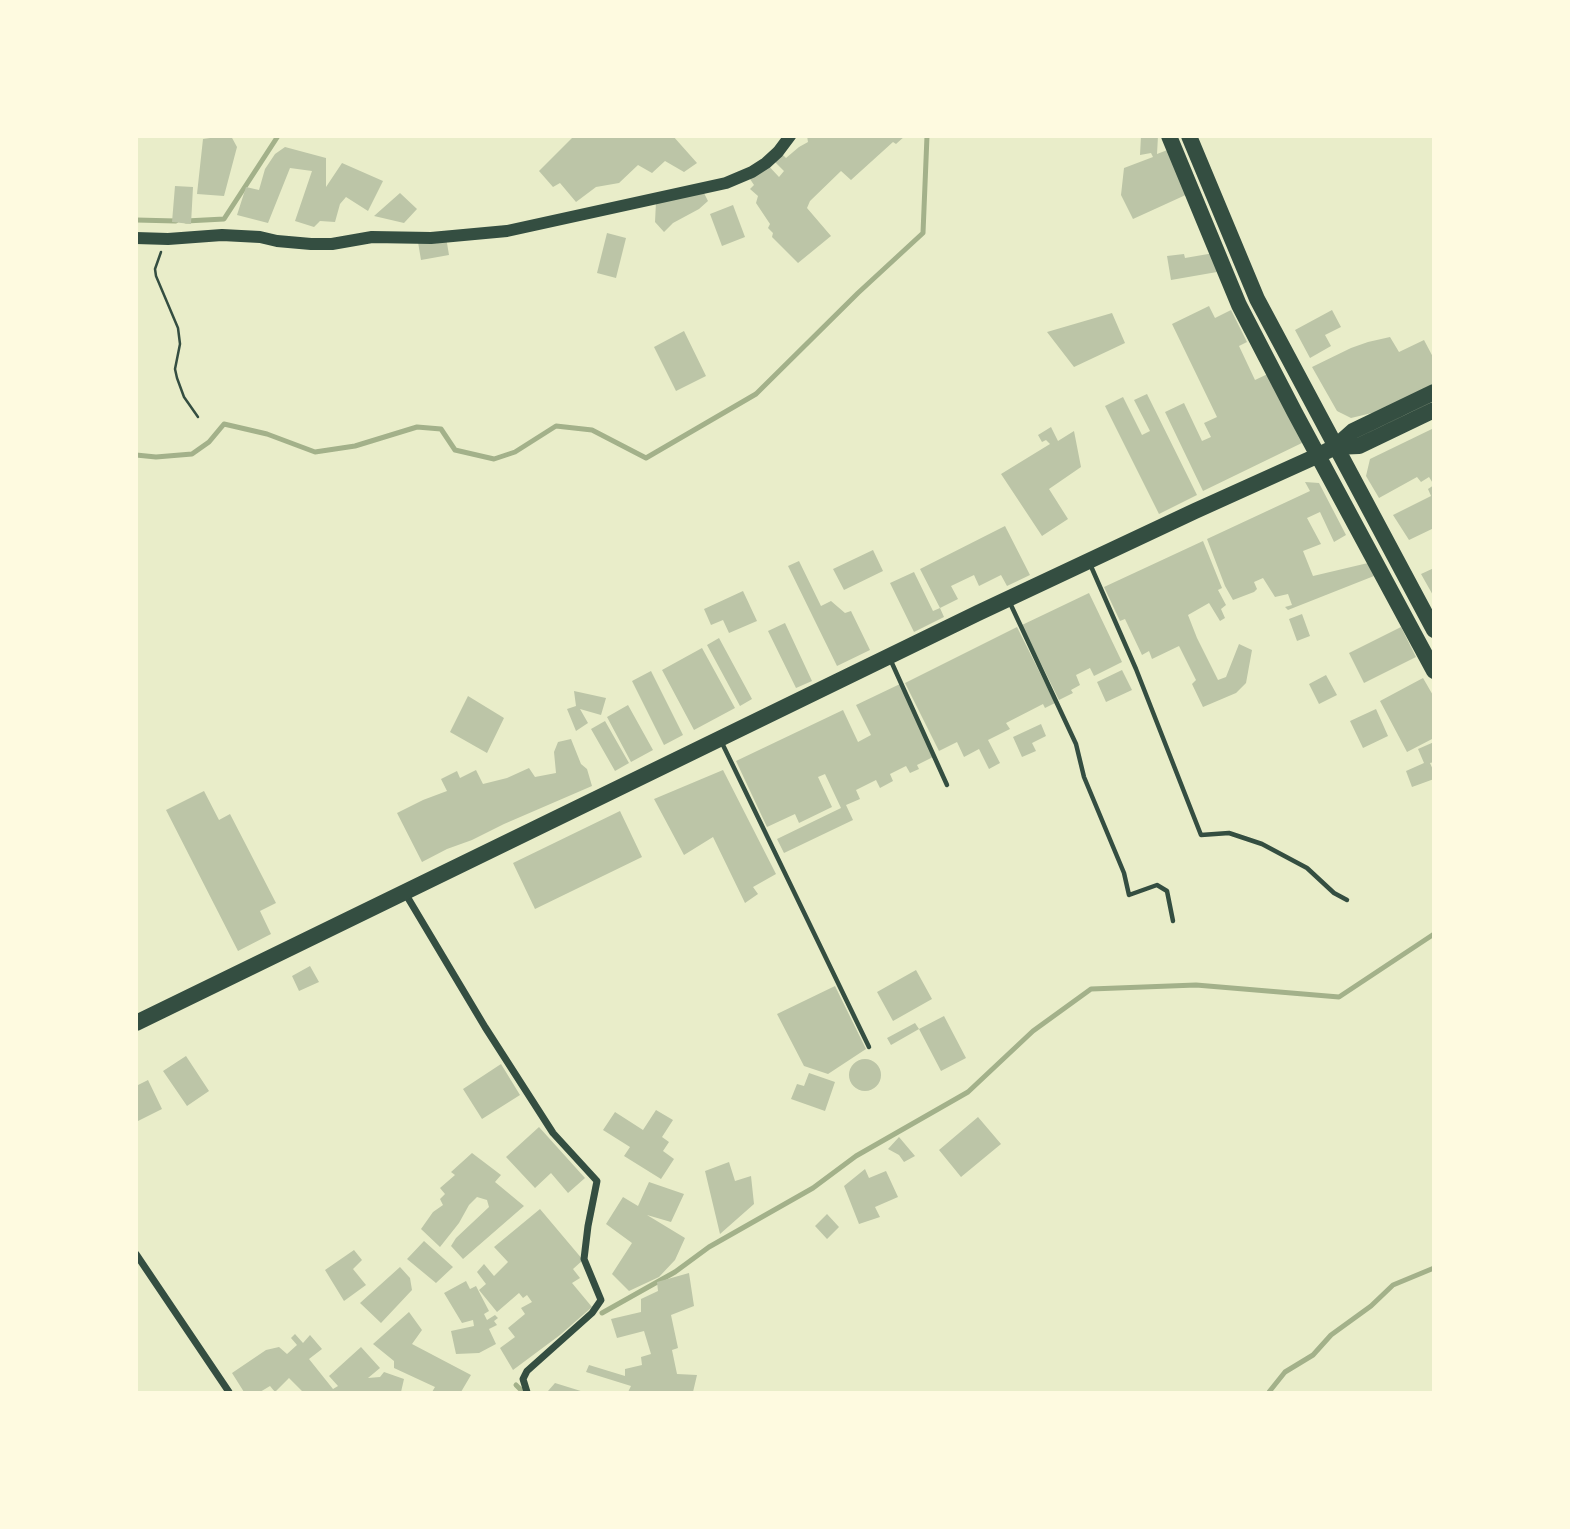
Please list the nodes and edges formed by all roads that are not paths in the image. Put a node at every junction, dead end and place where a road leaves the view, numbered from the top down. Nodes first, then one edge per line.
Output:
1 (790, 136) edge
2 (1169, 136) edge
3 (1189, 136) edge
4 (136, 238) edge
5 (1433, 391) edge
6 (1433, 410) edge
7 (1335, 447) junction
8 (1319, 455) junction
9 (1089, 560) junction
10 (1008, 599) junction
11 (1433, 630) edge
12 (889, 657) junction
13 (1433, 671) edge
14 (720, 739) junction
15 (947, 785) dead end
16 (405, 893) junction
17 (1347, 900) dead end
18 (1173, 921) dead end
19 (136, 1023) edge
20 (869, 1047) dead end
21 (136, 1254) edge
22 (229, 1392) edge
23 (527, 1392) edge

1 - 4 street
2 - 8 main road
3 - 7 main road
5 - 7 main road
6 - 7 main road
7 - 8 main road
7 - 11 main road
8 - 9 main road
8 - 13 main road
9 - 10 main road
9 - 17 lane
10 - 12 main road
10 - 18 lane
12 - 14 main road
12 - 15 lane
14 - 16 main road
14 - 20 lane
16 - 19 main road
16 - 23 street
21 - 22 street

